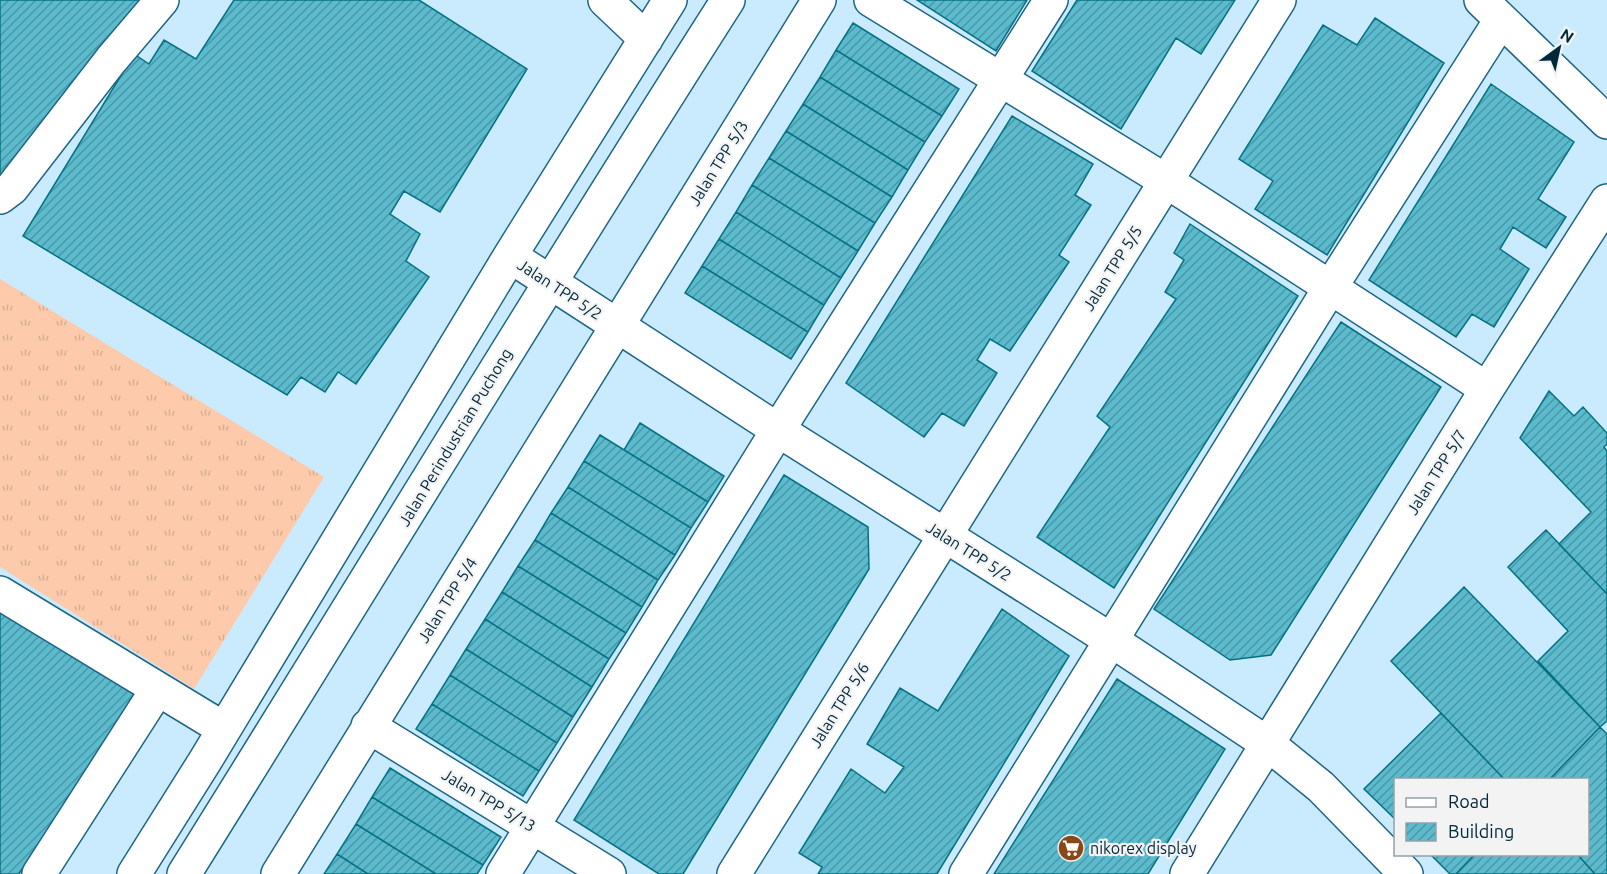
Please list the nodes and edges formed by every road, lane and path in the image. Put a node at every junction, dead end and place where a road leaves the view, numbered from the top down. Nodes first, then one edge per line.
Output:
1 (162, 0) edge
2 (605, 0) edge
3 (670, 0) edge
4 (728, 0) edge
5 (819, 0) edge
6 (871, 0) edge
7 (1051, 0) edge
8 (1279, 0) edge
9 (1491, 10) edge
10 (646, 39) junction
11 (1001, 79) junction
12 (1607, 122) edge
13 (1166, 181) junction
14 (0, 197) edge
15 (1607, 201) edge
16 (510, 256) junction
17 (549, 281) junction
18 (1330, 288) junction
19 (616, 325) junction
20 (1487, 389) junction
21 (778, 430) junction
22 (944, 535) junction
23 (0, 593) edge
24 (1111, 640) junction
25 (157, 690) junction
26 (368, 726) junction
27 (224, 729) junction
28 (1268, 744) junction
29 (532, 827) junction
30 (39, 874) edge
31 (134, 874) edge
32 (184, 874) edge
33 (278, 874) edge
34 (503, 874) edge
35 (609, 874) edge
36 (734, 874) edge
37 (966, 874) edge
38 (1187, 874) edge
39 (1406, 874) edge

1 - 14 street
2 - 10 street
3 - 10 street
4 - 17 street, Jalan Perindustrian Puchong
5 - 19 street, Jalan TPP 5/3
6 - 11 street
7 - 11 street
8 - 13 street, Jalan TPP 5/5
9 - 12 street
9 - 18 street
10 - 16 street
11 - 13 street
11 - 21 street
13 - 18 street
13 - 22 street, Jalan TPP 5/5
15 - 20 street, Jalan TPP 5/7
16 - 17 street, Jalan TPP 5/2
16 - 27 street
17 - 19 street, Jalan TPP 5/2
17 - 32 street, Jalan Perindustrian Puchong
18 - 20 street
18 - 24 street
19 - 21 street, Jalan TPP 5/2
19 - 26 street, Jalan TPP 5/4
20 - 28 street, Jalan TPP 5/7
21 - 22 street, Jalan TPP 5/2
21 - 29 street
22 - 24 street, Jalan TPP 5/2
22 - 36 street, Jalan TPP 5/6
23 - 25 street
24 - 28 street, Jalan TPP 5/2
24 - 37 street
25 - 27 street
25 - 30 street
26 - 29 street, Jalan TPP 5/13
26 - 33 street, Jalan TPP 5/4
27 - 31 street
28 - 38 street, Jalan TPP 5/7
28 - 39 street, Jalan TPP 5/2
29 - 34 street
29 - 35 street, Jalan TPP 5/13

